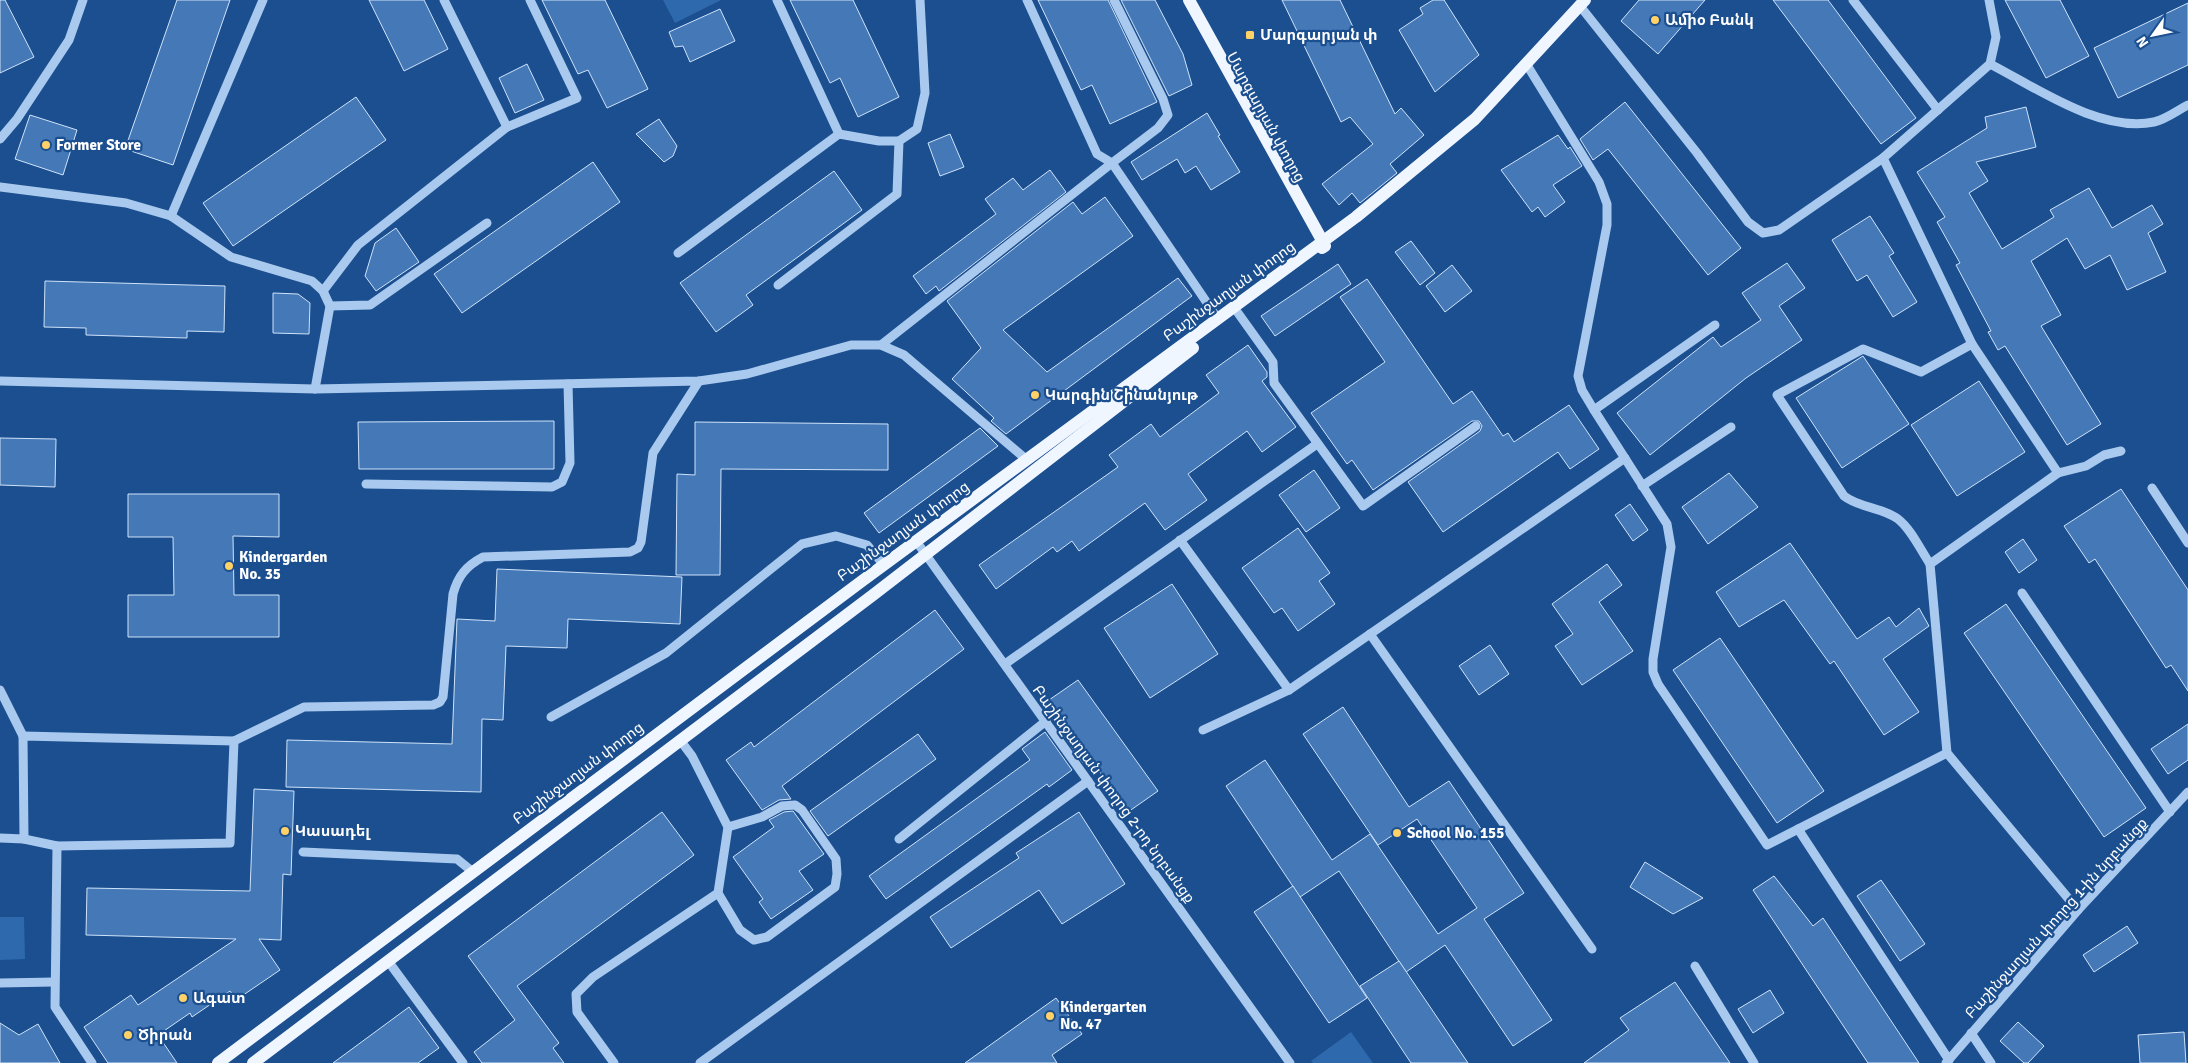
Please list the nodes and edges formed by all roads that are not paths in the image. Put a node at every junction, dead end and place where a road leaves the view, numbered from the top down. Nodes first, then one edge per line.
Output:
1 (83, 0) edge
2 (263, 0) edge
3 (444, 0) edge
4 (530, 0) edge
5 (777, 0) edge
6 (920, 0) edge
7 (1027, 0) edge
8 (1114, 0) edge
9 (1183, 0) edge
10 (1189, 0) edge
11 (1853, 0) edge
12 (1989, 0) edge
13 (1582, 3) edge
14 (1990, 64) junction
15 (1527, 65) junction
16 (2188, 104) edge
17 (1938, 110) junction
18 (507, 126) junction
19 (839, 134) junction
20 (0, 139) edge
21 (900, 141) junction
22 (1883, 158) junction
23 (1112, 163) junction
24 (0, 187) edge
25 (171, 216) junction
26 (487, 223) dead end
27 (1322, 246) junction
28 (678, 253) dead end
29 (778, 285) dead end
30 (323, 292) junction
31 (330, 306) junction
32 (1238, 313) junction
33 (1218, 319) junction
34 (1715, 325) dead end
35 (1972, 344) junction
36 (882, 345) junction
37 (699, 380) junction
38 (0, 381) edge
39 (568, 384) junction
40 (315, 389) junction
41 (1594, 410) junction
42 (1476, 426) dead end
43 (1731, 427) dead end
44 (1317, 444) junction
45 (2121, 451) dead end
46 (1625, 458) junction
47 (1027, 460) junction
48 (2058, 472) junction
49 (366, 484) dead end
50 (1642, 486) junction
51 (2152, 488) dead end
52 (1180, 540) junction
53 (916, 541) junction
54 (2188, 543) edge
55 (925, 554) junction
56 (1930, 564) junction
57 (884, 565) junction
58 (2022, 592) dead end
59 (1370, 634) junction
60 (1005, 664) junction
61 (0, 690) edge
62 (1289, 690) junction
63 (551, 717) dead end
64 (1046, 722) junction
65 (1203, 730) dead end
66 (23, 736) junction
67 (680, 740) junction
68 (234, 741) junction
69 (1947, 753) junction
70 (1088, 780) junction
71 (2188, 792) edge
72 (2170, 812) junction
73 (728, 827) junction
74 (1798, 829) junction
75 (0, 838) edge
76 (24, 839) junction
77 (899, 840) dead end
78 (58, 846) junction
79 (303, 852) dead end
80 (473, 872) junction
81 (718, 893) junction
82 (2078, 910) junction
83 (1592, 949) dead end
84 (388, 961) junction
85 (1695, 966) dead end
86 (54, 982) junction
87 (0, 983) edge
88 (1971, 1033) junction
89 (1948, 1061) edge
90 (1289, 1062) edge
91 (92, 1063) edge
92 (218, 1063) edge
93 (253, 1063) edge
94 (463, 1063) edge
95 (614, 1063) edge
96 (700, 1063) edge
97 (1754, 1063) edge
98 (1991, 1063) edge

1 - 20 street
2 - 25 street
3 - 18 street
4 - 18 street
5 - 19 street
6 - 21 street
7 - 23 street
8 - 23 street
9 - 27 main road, Մարգարյան փողոց
10 - 27 main road, Մարգարյան փողոց
11 - 17 street
12 - 14 street
13 - 15 main road, Բաշինջաղյան փողոց
13 - 22 street
14 - 16 street
14 - 17 street
15 - 27 main road, Բաշինջաղյան փողոց
15 - 41 street
17 - 22 street
18 - 30 street
19 - 21 street
19 - 28 street
21 - 29 street
22 - 35 street
23 - 33 street
23 - 36 street
24 - 25 street
25 - 30 street
26 - 31 street
27 - 32 main road, Բաշինջաղյան փողոց
27 - 33 main road, Բաշինջաղյան փողոց
30 - 31 street
31 - 40 street
32 - 44 street
32 - 55 main road, Բաշինջաղյան փողոց
33 - 47 main road, Բաշինջաղյան փողոց
34 - 41 street
35 - 48 street
35 - 56 street
36 - 37 street
36 - 47 street
37 - 39 street
37 - 68 street
38 - 40 street
39 - 40 street
39 - 49 street
41 - 46 street
42 - 44 street
43 - 50 street
44 - 52 street
45 - 48 street
46 - 50 street
46 - 59 street
47 - 53 main road, Բաշինջաղյան փողոց
48 - 56 street
50 - 74 street
51 - 54 street
52 - 60 street
52 - 62 street
53 - 55 street, Բաշինջաղյան փողոց 2-րդ նրբանցք
53 - 57 main road, Բաշինջաղյան փողոց
55 - 60 street, Բաշինջաղյան փողոց 2-րդ նրբանցք
55 - 67 main road, Բաշինջաղյան փողոց
56 - 69 street
57 - 63 street
57 - 80 main road, Բաշինջաղյան փողոց
58 - 72 street
59 - 62 street
59 - 83 street
60 - 64 street, Բաշինջաղյան փողոց 2-րդ նրբանցք
61 - 66 street
62 - 65 street
64 - 70 street, Բաշինջաղյան փողոց 2-րդ նրբանցք
64 - 77 street
66 - 68 street
66 - 76 street
67 - 73 street
67 - 84 main road, Բաշինջաղյան փողոց
68 - 78 street
69 - 74 street
69 - 82 street
70 - 90 street, Բաշինջաղյան փողոց 2-րդ նրբանցք
70 - 96 street
71 - 72 street, Բաշինջաղյան փողոց 1-ին նրբանցք
72 - 82 street, Բաշինջաղյան փողոց 1-ին նրբանցք
73 - 81 street
73 - 81 street
74 - 89 street
75 - 76 street
76 - 78 street
78 - 86 street
79 - 80 street
80 - 92 main road, Բաշինջաղյան փողոց
81 - 95 street
82 - 88 street, Բաշինջաղյան փողոց 1-ին նրբանցք
84 - 93 main road, Բաշինջաղյան փողոց
84 - 94 street
85 - 97 street
86 - 87 street
86 - 91 street
88 - 89 street, Բաշինջաղյան փողոց 1-ին նրբանցք
88 - 98 street

